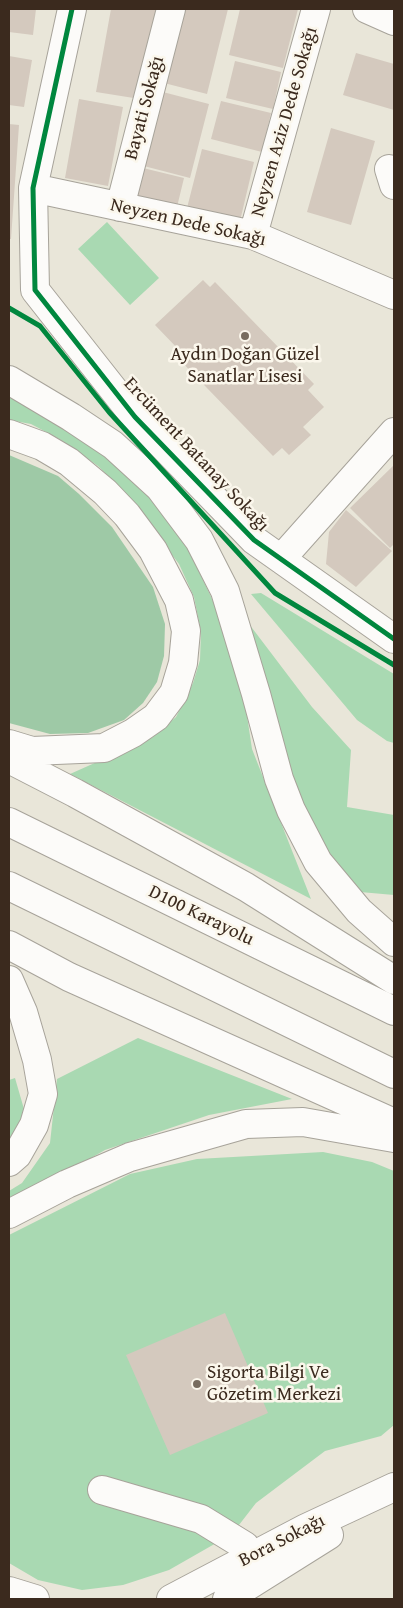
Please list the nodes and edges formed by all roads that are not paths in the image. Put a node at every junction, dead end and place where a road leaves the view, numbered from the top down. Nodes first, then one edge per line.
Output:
1 (72, 9) edge
2 (171, 9) edge
3 (316, 9) edge
4 (366, 9) edge
5 (394, 21) edge
6 (33, 188) junction
7 (120, 207) junction
8 (253, 234) junction
9 (394, 295) edge
10 (9, 380) edge
11 (394, 432) edge
12 (9, 434) edge
13 (281, 559) junction
14 (394, 639) edge
15 (9, 744) edge
16 (9, 759) edge
17 (9, 822) edge
18 (9, 886) edge
19 (394, 942) edge
20 (9, 945) edge
21 (9, 980) edge
22 (394, 980) edge
23 (394, 1011) edge
24 (394, 1074) edge
25 (394, 1123) edge
26 (394, 1138) edge
27 (9, 1162) edge
28 (9, 1214) edge
29 (394, 1487) edge
30 (102, 1490) dead end
31 (394, 1495) edge
32 (251, 1557) junction
33 (9, 1592) edge
34 (173, 1597) edge
35 (14, 1599) edge
36 (35, 1599) edge
37 (227, 1599) edge

1 - 6 main road, Ercüment Batanay Sokağı
2 - 7 main road, Bayati Sokağı
3 - 8 main road, Neyzen Aziz Dede Sokağı
4 - 5 main road
6 - 7 main road, Neyzen Dede Sokağı
6 - 13 main road, Ercüment Batanay Sokağı
7 - 8 main road, Neyzen Dede Sokağı
8 - 9 main road, Neyzen Dede Sokağı
10 - 19 main road
11 - 13 main road
12 - 15 main road
13 - 14 main road, Ercüment Batanay Sokağı
16 - 22 main road
17 - 23 main road, D100 Karayolu
18 - 24 main road
20 - 25 main road
21 - 27 main road
26 - 28 main road
29 - 32 main road, Bora Sokağı
30 - 32 main road
31 - 37 main road, Bora Sokağı
32 - 34 main road, Bora Sokağı
33 - 35 main road
33 - 36 main road

